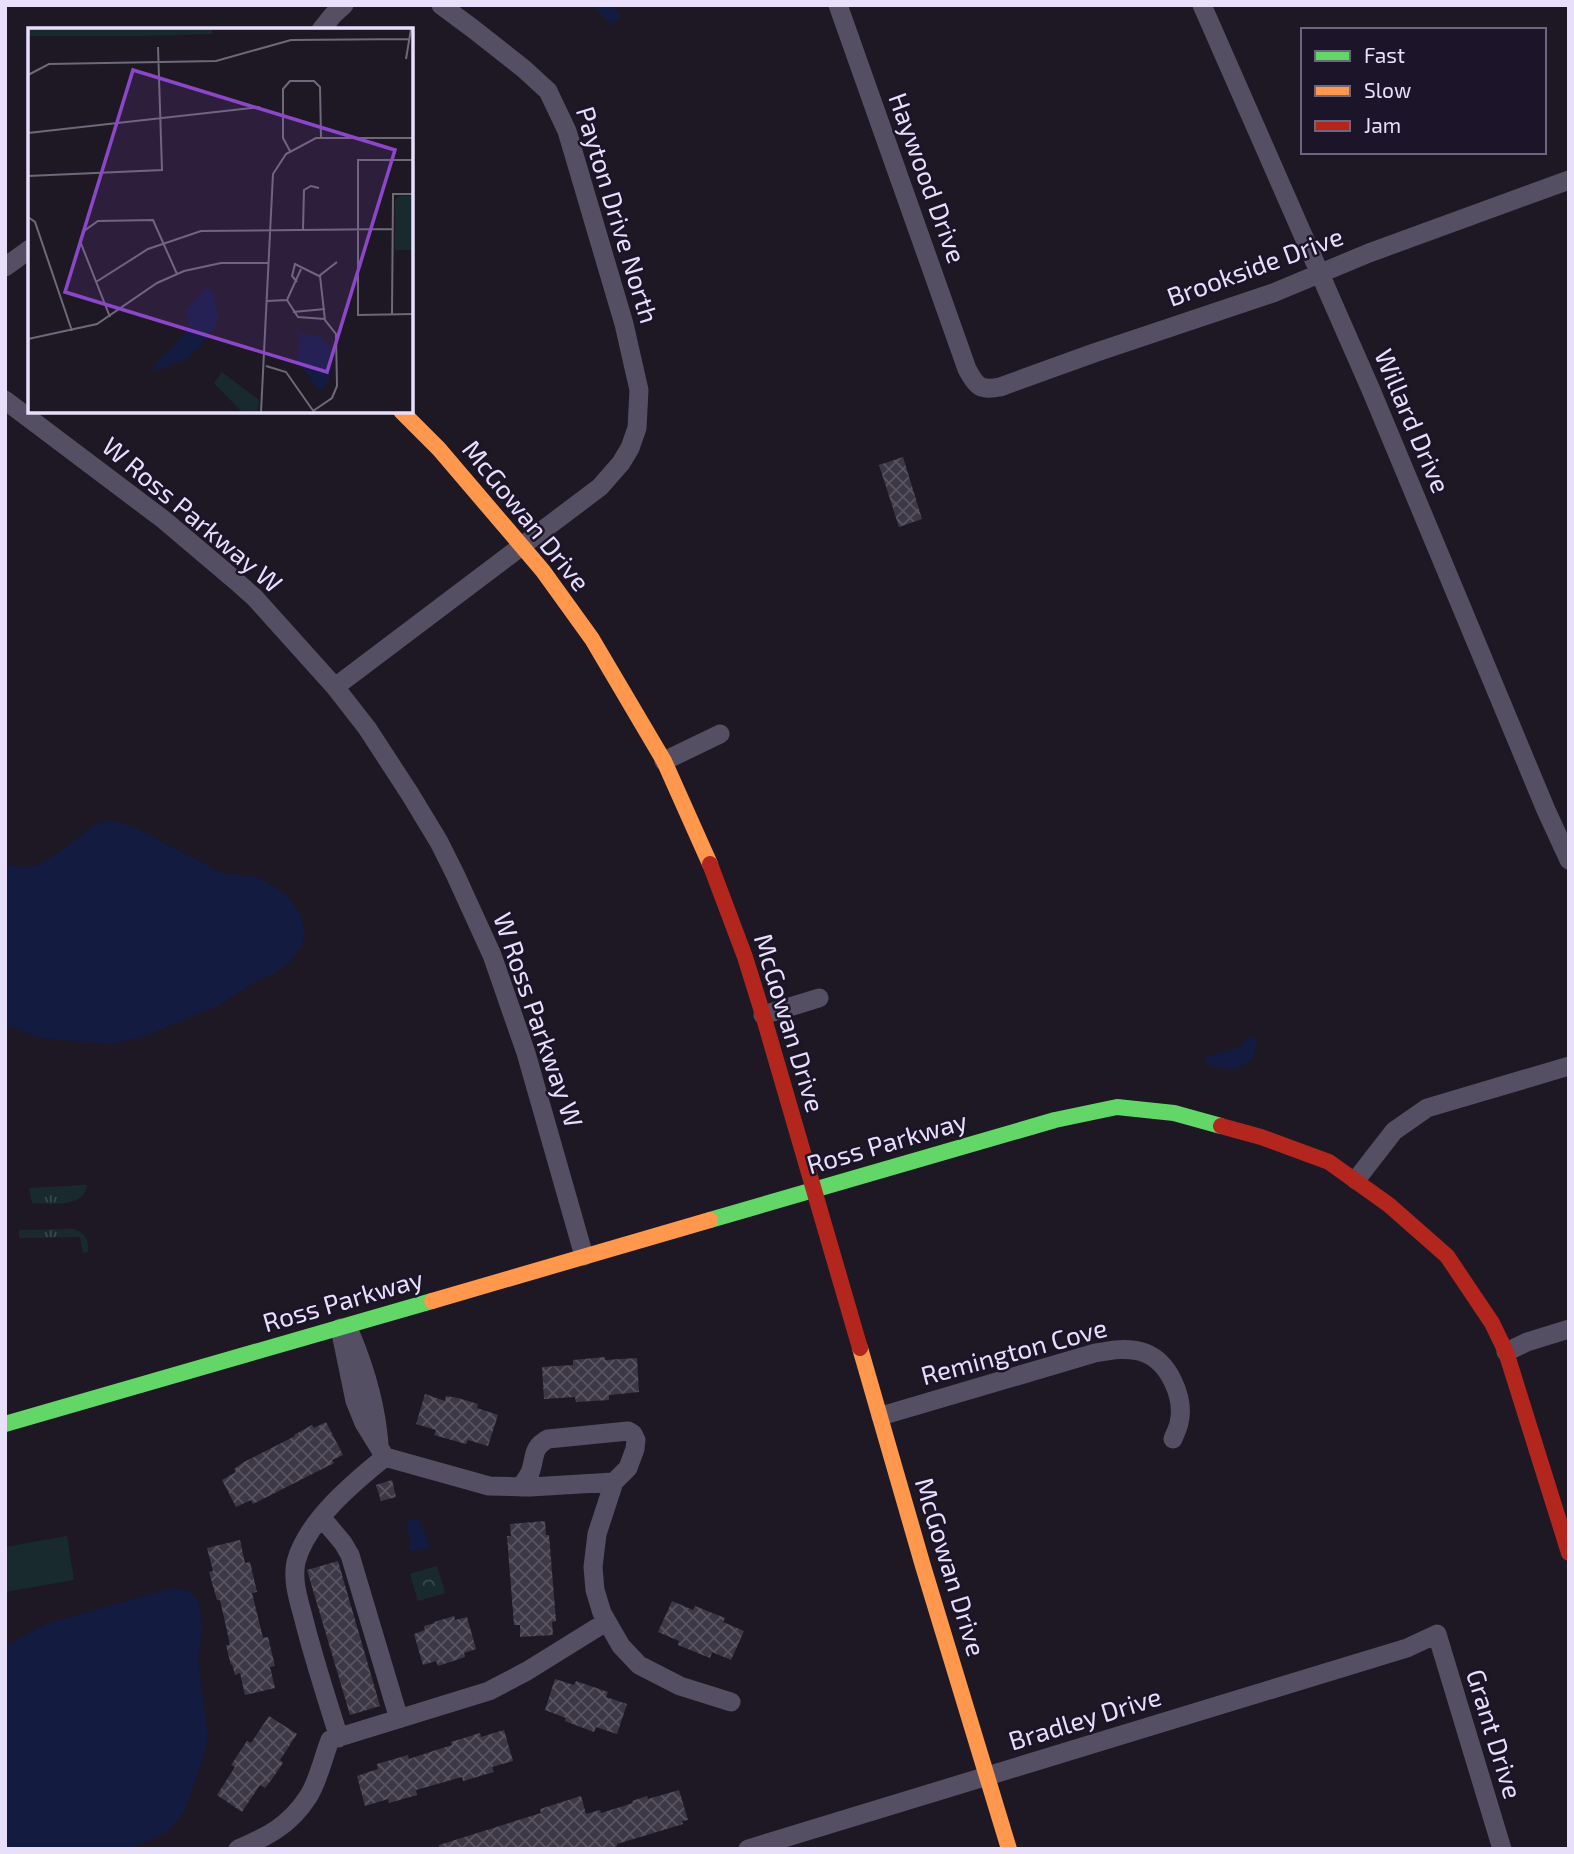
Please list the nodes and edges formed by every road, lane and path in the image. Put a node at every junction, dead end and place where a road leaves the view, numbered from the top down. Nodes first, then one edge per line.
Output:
1 (344, 5) edge
2 (838, 5) edge
3 (1202, 5) edge
4 (444, 6) edge
5 (323, 28) edge
6 (1569, 180) edge
7 (28, 250) edge
8 (5, 267) edge
9 (1319, 274) junction
10 (967, 369) joint
11 (5, 400) edge
12 (403, 413) edge
13 (522, 546) junction
14 (335, 687) junction
15 (720, 734) dead end
16 (664, 761) junction
17 (1569, 860) edge
18 (819, 998) dead end
19 (763, 1015) junction
20 (1569, 1066) edge
21 (1356, 1180) junction
22 (814, 1190) junction
23 (584, 1256) junction
24 (343, 1327) junction
25 (1569, 1329) edge
26 (1506, 1352) junction
27 (881, 1416) junction
28 (5, 1424) edge
29 (1173, 1439) dead end
30 (382, 1451) junction
31 (614, 1482) junction
32 (520, 1487) junction
33 (322, 1518) junction
34 (1569, 1553) edge
35 (606, 1622) junction
36 (1437, 1634) joint
37 (732, 1702) dead end
38 (399, 1719) junction
39 (334, 1739) junction
40 (988, 1776) junction
41 (238, 1849) edge
42 (748, 1849) edge
43 (1009, 1849) edge
44 (1502, 1849) edge

1 - 5 street
2 - 10 street, Haywood Drive
3 - 9 street, Willard Drive
4 - 13 street, Payton Drive North
6 - 9 street, Brookside Drive
7 - 8 street
9 - 10 street, Brookside Drive
9 - 17 street, Willard Drive
11 - 14 street, W Ross Parkway W
12 - 13 street, McGowan Drive
13 - 14 street, Payton Drive North
13 - 16 street, McGowan Drive
14 - 23 street, W Ross Parkway W
15 - 16 street
16 - 19 street, McGowan Drive
18 - 19 street
19 - 22 street, McGowan Drive
20 - 21 street
21 - 22 street, Ross Parkway
21 - 26 street, Ross Parkway
22 - 23 street, Ross Parkway
22 - 27 street, McGowan Drive
23 - 24 street, Ross Parkway
24 - 28 street, Ross Parkway
24 - 30 street
25 - 26 street
26 - 34 street, Ross Parkway
27 - 29 street, Remington Cove
27 - 40 street, McGowan Drive
30 - 32 street
30 - 33 street
31 - 32 street
31 - 32 street
31 - 35 street
33 - 38 street
33 - 39 street
35 - 37 street
35 - 38 street
36 - 40 street, Bradley Drive
36 - 44 street, Grant Drive
38 - 39 street
39 - 41 street
40 - 42 street, Bradley Drive
40 - 43 street, McGowan Drive

